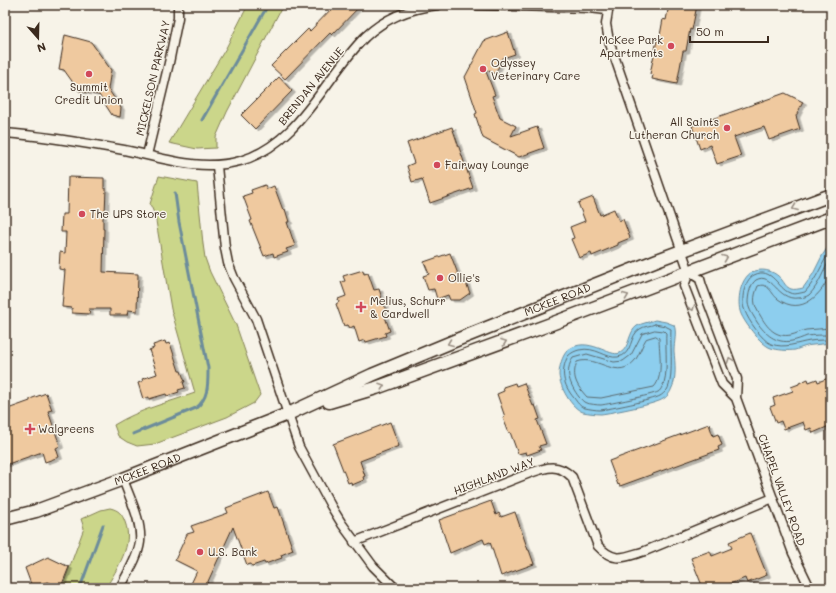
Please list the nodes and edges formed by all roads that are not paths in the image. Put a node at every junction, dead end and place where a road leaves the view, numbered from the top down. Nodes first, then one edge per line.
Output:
1 (178, 5) edge
2 (438, 5) edge
3 (477, 5) edge
4 (608, 8) edge
5 (5, 133) edge
6 (147, 155) junction
7 (217, 166) junction
8 (831, 194) edge
9 (831, 218) edge
10 (681, 251) junction
11 (689, 272) junction
12 (736, 398) junction
13 (288, 414) junction
14 (123, 479) junction
15 (773, 498) junction
16 (6, 519) edge
17 (354, 542) junction
18 (120, 588) edge
19 (395, 588) edge
20 (810, 588) edge

1 - 6 street, MICKELSON PARKWAY
2 - 7 street, BRENDAN AVENUE
3 - 4 street
4 - 10 street, CHAPEL VALLEY ROAD
5 - 6 street, BRENDAN AVENUE
6 - 7 street, BRENDAN AVENUE
7 - 13 street
8 -> 10 main road, MCKEE ROAD
11 -> 9 main road, MCKEE ROAD
10 - 11 street, CHAPEL VALLEY ROAD
10 -> 13 main road, MCKEE ROAD
12 -> 11 street, CHAPEL VALLEY ROAD
11 -> 12 street, CHAPEL VALLEY ROAD
13 -> 11 main road, MCKEE ROAD
12 - 15 street, CHAPEL VALLEY ROAD
13 - 14 main road, MCKEE ROAD
13 - 17 street
14 - 16 main road, MCKEE ROAD
14 - 18 street
15 - 17 street, HIGHLAND WAY
15 - 20 street, CHAPEL VALLEY ROAD
17 - 19 street

